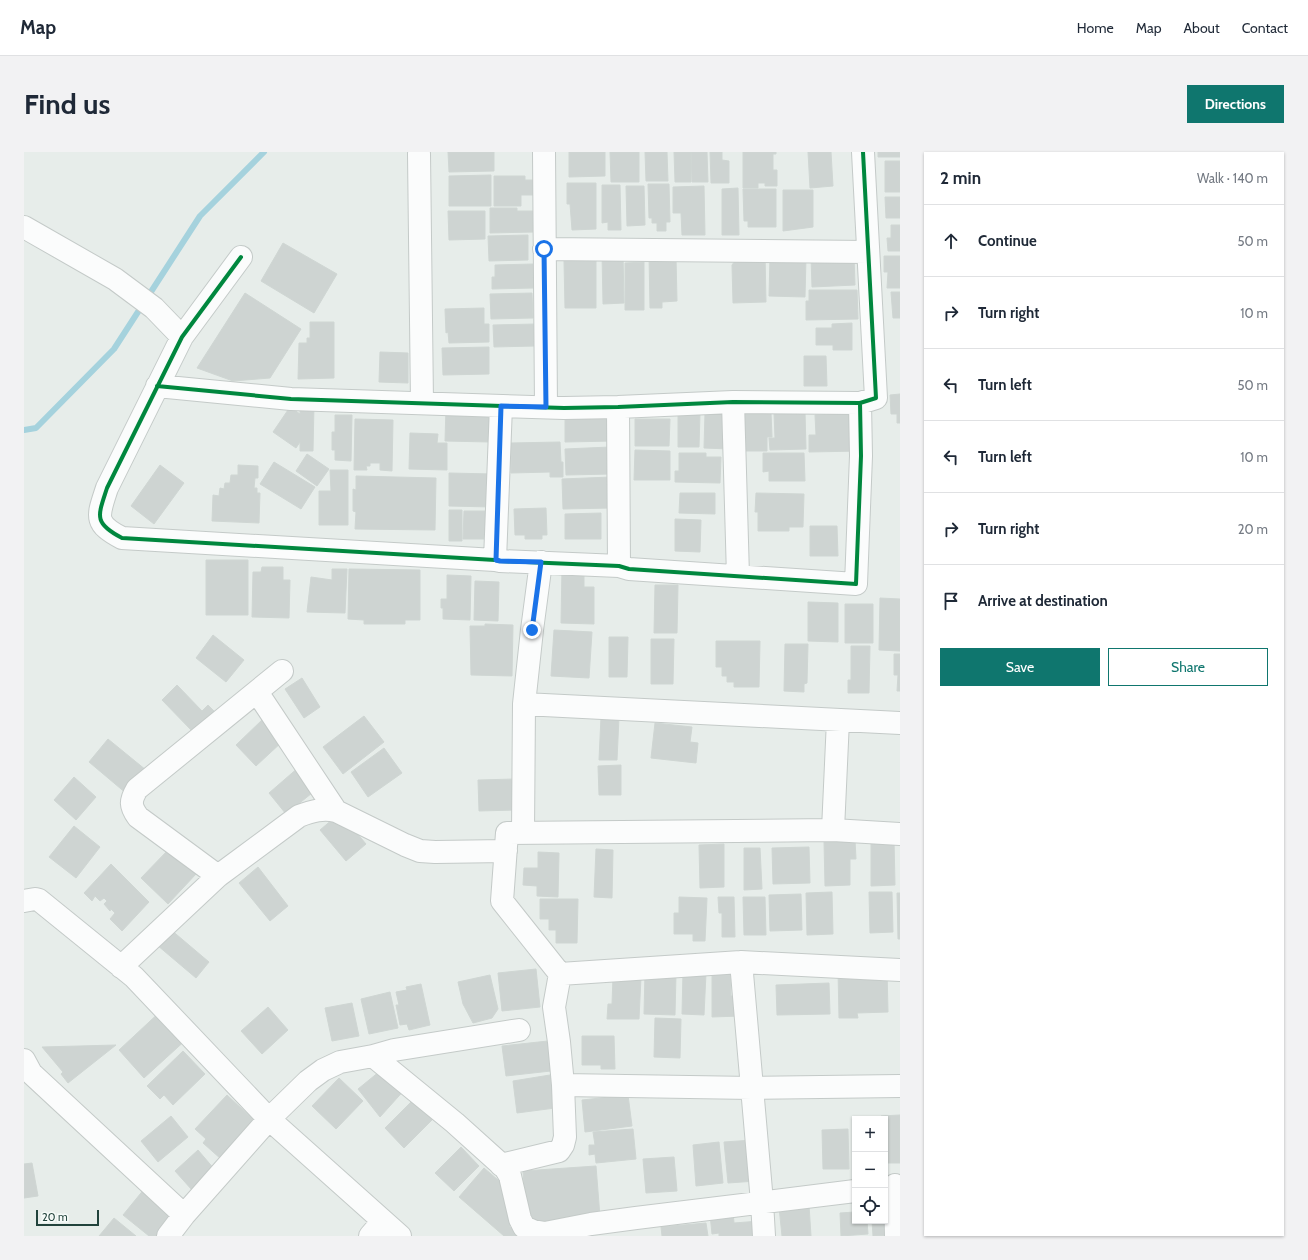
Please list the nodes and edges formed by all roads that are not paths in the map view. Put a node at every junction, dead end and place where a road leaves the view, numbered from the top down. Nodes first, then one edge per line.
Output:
1 (544, 152) edge
2 (863, 152) edge
3 (420, 154) dead end
4 (24, 227) edge
5 (544, 249) junction
6 (868, 252) junction
7 (241, 257) dead end
8 (182, 337) junction
9 (157, 386) junction
10 (422, 402) junction
11 (733, 402) junction
12 (860, 403) junction
13 (501, 406) junction
14 (546, 407) junction
15 (618, 407) junction
16 (496, 560) junction
17 (541, 562) junction
18 (619, 566) junction
19 (738, 576) junction
20 (282, 672) dead end
21 (257, 692) junction
22 (524, 704) junction
23 (838, 720) junction
24 (900, 723) edge
25 (336, 811) junction
26 (833, 830) junction
27 (523, 833) junction
28 (900, 834) edge
29 (506, 851) junction
30 (218, 876) junction
31 (24, 901) edge
32 (741, 962) junction
33 (121, 967) junction
34 (900, 970) edge
35 (560, 974) junction
36 (519, 1030) dead end
37 (373, 1056) junction
38 (24, 1060) edge
39 (563, 1085) junction
40 (900, 1086) edge
41 (752, 1088) junction
42 (269, 1119) junction
43 (502, 1165) junction
44 (893, 1185) edge
45 (852, 1191) edge
46 (762, 1202) junction
47 (184, 1215) junction
48 (637, 1227) edge
49 (376, 1228) edge
50 (168, 1236) edge
51 (400, 1236) edge
52 (764, 1236) edge
53 (896, 1236) edge

1 - 5 street
2 - 6 street
3 - 10 street
4 - 8 street
5 - 6 street
5 - 14 street
6 - 12 street
7 - 8 street
8 - 9 street
9 - 10 street
9 - 16 street
10 - 13 street
11 - 12 street
11 - 15 street
11 - 19 street
12 - 19 street
13 - 14 street
13 - 16 street
14 - 15 street
15 - 18 street
16 - 17 street
17 - 18 street
17 - 22 street
18 - 19 street
20 - 21 street
21 - 25 street
21 - 30 street
22 - 23 street
22 - 27 street
23 - 24 street
23 - 26 street
25 - 29 street
25 - 30 street
26 - 27 street
26 - 28 street
27 - 29 street
29 - 35 street
30 - 33 street
31 - 33 street
32 - 34 street
32 - 35 street
32 - 41 street
33 - 42 street
35 - 39 street
36 - 37 street
37 - 42 street
37 - 43 street
38 - 47 street
39 - 41 street
39 - 43 street
40 - 41 street
41 - 46 street
42 - 47 street
42 - 49 street
43 - 48 street
44 - 53 street
45 - 46 street
46 - 48 street
46 - 52 street
47 - 50 street
49 - 51 street

